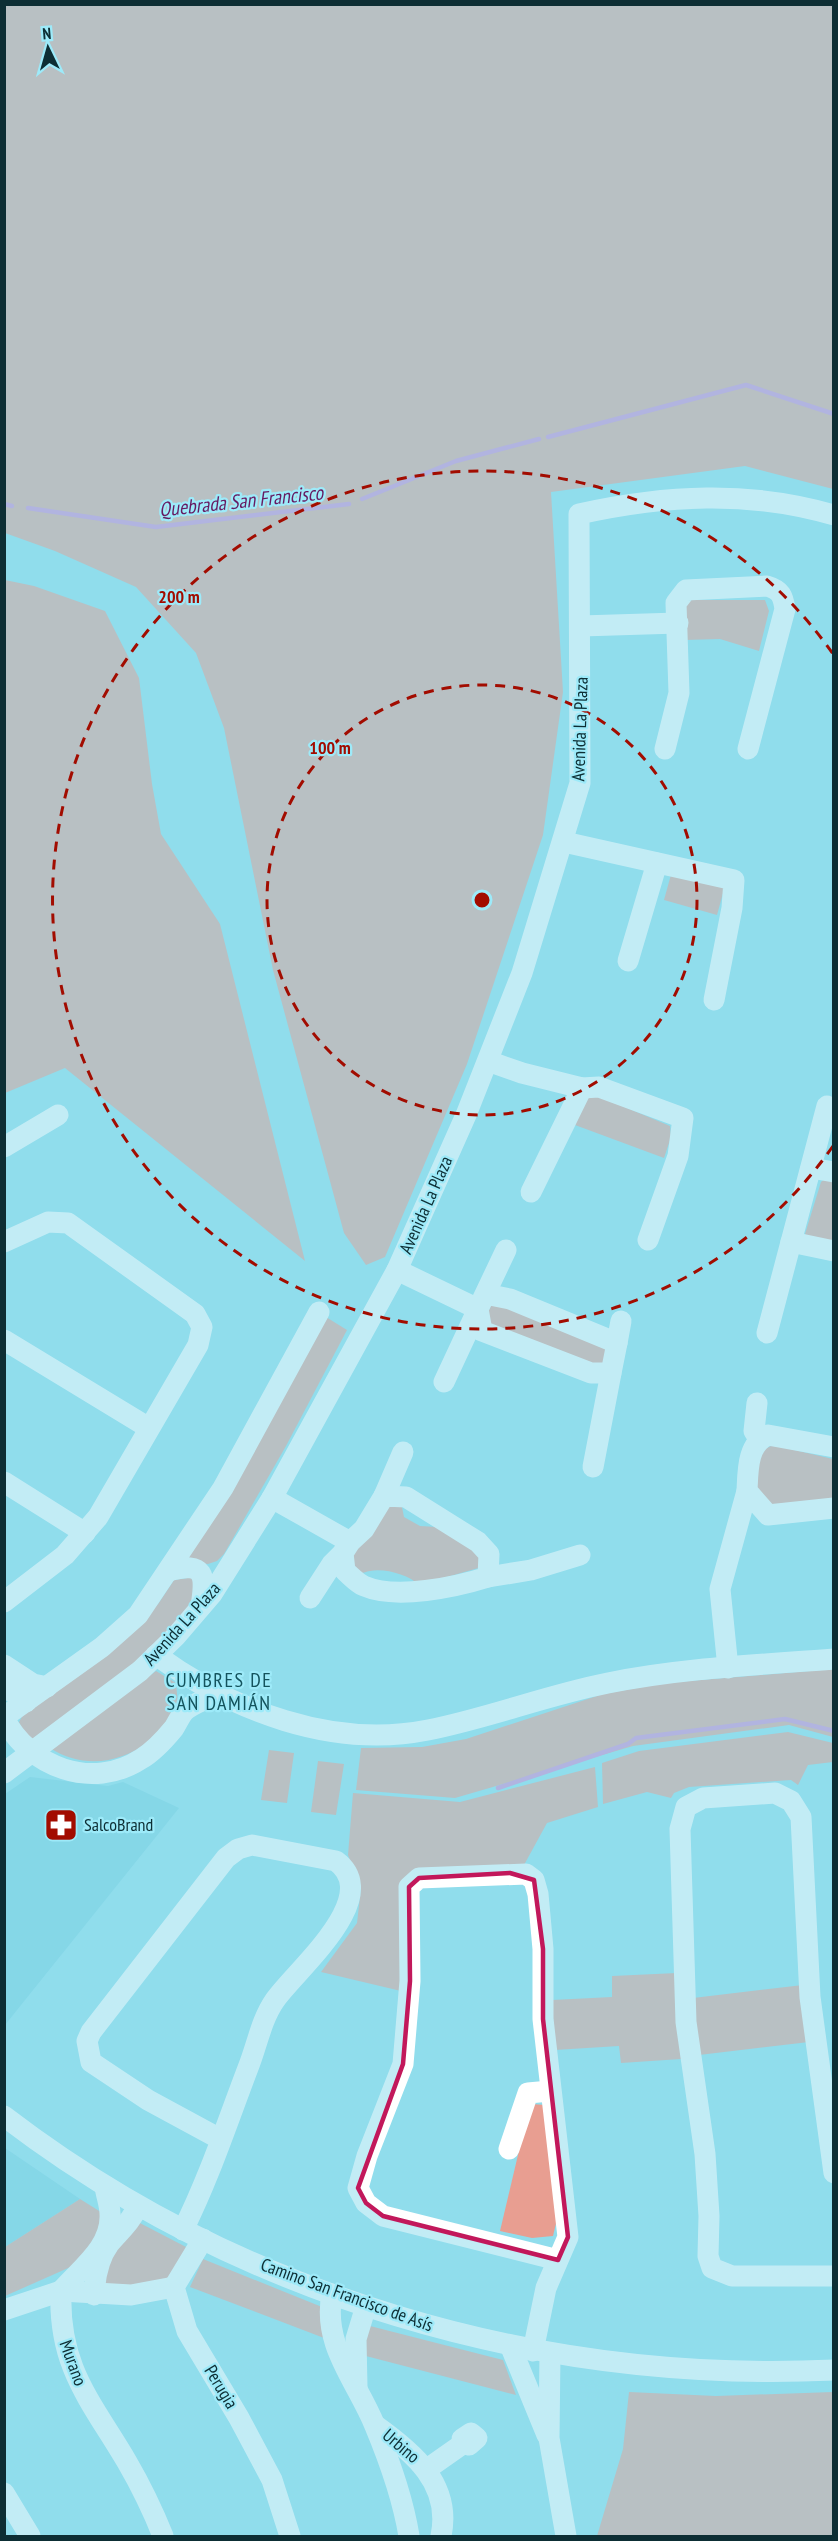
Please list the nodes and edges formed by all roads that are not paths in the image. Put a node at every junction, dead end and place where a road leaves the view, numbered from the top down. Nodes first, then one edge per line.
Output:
1 (834, 515) edge
2 (678, 623) junction
3 (581, 626) junction
4 (665, 749) dead end
5 (748, 749) dead end
6 (564, 842) junction
7 (657, 863) junction
8 (628, 961) dead end
9 (714, 1000) dead end
10 (488, 1060) junction
11 (582, 1088) junction
12 (827, 1106) dead end
13 (58, 1115) dead end
14 (4, 1147) edge
15 (811, 1168) junction
16 (834, 1172) edge
17 (531, 1192) dead end
18 (648, 1240) dead end
19 (4, 1242) edge
20 (791, 1242) junction
21 (506, 1250) dead end
22 (834, 1251) edge
23 (397, 1270) junction
24 (482, 1302) junction
25 (319, 1312) dead end
26 (621, 1321) dead end
27 (767, 1333) dead end
28 (4, 1340) edge
29 (616, 1343) junction
30 (611, 1373) junction
31 (444, 1382) dead end
32 (757, 1402) dead end
33 (149, 1428) junction
34 (759, 1439) junction
35 (834, 1448) edge
36 (403, 1452) dead end
37 (593, 1467) dead end
38 (4, 1482) edge
39 (747, 1491) junction
40 (384, 1496) junction
41 (272, 1498) junction
42 (834, 1508) edge
43 (768, 1515) junction
44 (85, 1533) junction
45 (733, 1537) junction
46 (347, 1547) junction
47 (580, 1555) dead end
48 (231, 1563) junction
49 (194, 1567) junction
50 (170, 1571) junction
51 (489, 1577) junction
52 (310, 1598) dead end
53 (4, 1602) edge
54 (200, 1608) junction
55 (156, 1655) junction
56 (834, 1659) edge
57 (4, 1665) edge
58 (728, 1668) junction
59 (184, 1675) junction
60 (4, 1686) edge
61 (47, 1687) junction
62 (220, 1693) junction
63 (26, 1702) junction
64 (186, 1709) junction
65 (4, 1717) edge
66 (32, 1753) junction
67 (4, 1773) edge
68 (550, 2091) junction
69 (4, 2116) edge
70 (220, 2139) junction
71 (509, 2149) dead end
72 (834, 2173) edge
73 (105, 2186) junction
74 (138, 2206) junction
75 (183, 2230) junction
76 (203, 2239) junction
77 (558, 2260) junction
78 (834, 2276) edge
79 (174, 2287) junction
80 (61, 2291) junction
81 (332, 2294) junction
82 (94, 2295) junction
83 (366, 2306) junction
84 (4, 2310) edge
85 (510, 2345) junction
86 (541, 2352) junction
87 (834, 2370) edge
88 (357, 2388) junction
89 (375, 2425) junction
90 (549, 2438) junction
91 (464, 2443) dead end
92 (427, 2469) junction
93 (4, 2493) edge
94 (30, 2536) edge
95 (163, 2536) edge
96 (290, 2536) edge
97 (410, 2536) edge
98 (441, 2536) edge
99 (566, 2536) edge

1 - 3 street, Avenida La Plaza
2 - 3 street
2 - 4 street
2 - 5 street
3 - 6 street, Avenida La Plaza
6 - 7 street
6 - 10 street, Avenida La Plaza
7 - 8 street
7 - 9 street
10 - 11 street
10 - 23 street, Avenida La Plaza
11 - 17 street
11 - 18 street
12 - 15 street
13 - 14 street
15 - 16 street
15 - 20 street
19 - 33 street
20 - 22 street
20 - 27 street
21 - 24 street
23 - 24 street
23 - 41 street, Avenida La Plaza
24 - 29 street
24 - 30 street
24 - 31 street
25 - 50 street
26 - 29 street
28 - 33 street
29 - 30 street
30 - 37 street
32 - 34 street
33 - 44 street
34 - 35 street
34 - 39 street
36 - 40 street
38 - 44 street
39 - 43 street
39 - 45 street
40 - 46 street
40 - 51 street
41 - 46 street
41 - 48 street, Avenida La Plaza
42 - 43 street
43 - 45 street
44 - 53 street
45 - 58 street
46 - 51 street
46 - 52 street
47 - 51 street
48 - 49 street
48 - 54 street, Avenida La Plaza
49 - 50 street
49 - 54 street
50 - 61 street
54 - 55 street, Avenida La Plaza
55 - 59 street
55 - 66 street, Avenida La Plaza
56 - 58 street
57 - 61 street
58 - 62 street
59 - 62 street
59 - 64 street
60 - 63 street
61 - 63 street
62 - 64 street
63 - 65 street
64 - 66 street
65 - 66 street
66 - 67 street, Avenida La Plaza
68 - 71 street
68 - 77 street
68 - 77 street
69 - 73 street, Camino San Francisco de Asís
70 - 70 street
70 - 75 street
72 - 78 street
73 - 74 street, Camino San Francisco de Asís
73 - 80 street
74 - 75 street, Camino San Francisco de Asís
74 - 82 street
75 - 76 street, Camino San Francisco de Asís
76 - 79 street
76 - 81 street, Camino San Francisco de Asís
77 - 86 street
79 - 82 street
79 - 96 street, Perugia
80 - 82 street
80 - 84 street
80 - 95 street, Murano
81 - 83 street, Camino San Francisco de Asís
81 - 88 street, Urbino
83 - 85 street, Camino San Francisco de Asís
83 - 88 street, Urbino
85 - 86 street, Camino San Francisco de Asís
85 - 90 street
86 - 87 street, Camino San Francisco de Asís
86 - 90 street
88 - 89 street, Urbino
89 - 92 street, Urbino
89 - 97 street, Urbino
90 - 99 street
91 - 92 street
92 - 98 street, Urbino
93 - 94 street

